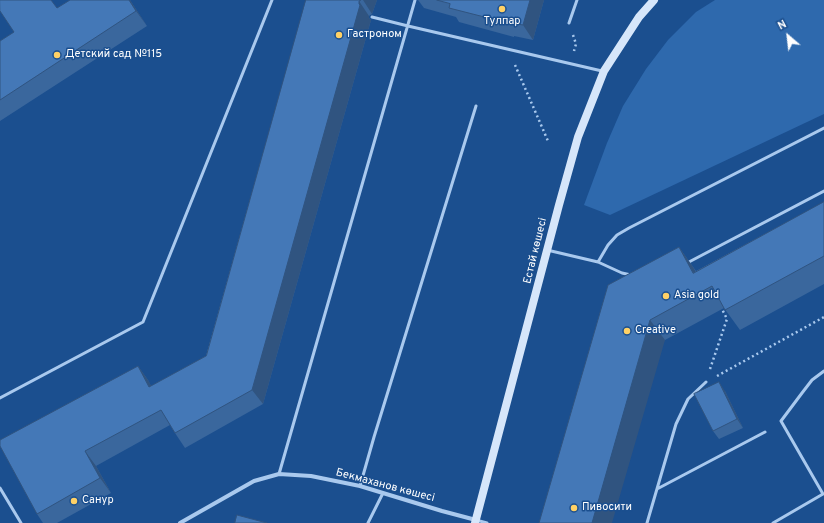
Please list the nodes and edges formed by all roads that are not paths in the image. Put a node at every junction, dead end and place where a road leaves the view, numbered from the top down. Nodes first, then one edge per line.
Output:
1 (272, 0) edge
2 (415, 0) edge
3 (578, 0) edge
4 (654, 0) edge
5 (372, 17) dead end
6 (569, 23) road end
7 (408, 26) junction
8 (604, 71) junction
9 (476, 106) dead end
10 (824, 128) edge
11 (824, 190) edge
12 (547, 250) junction
13 (598, 262) junction
14 (682, 265) edge
15 (634, 276) edge
16 (824, 371) edge
17 (706, 382) road end
18 (0, 398) edge
19 (766, 432) dead end
20 (279, 474) junction
21 (360, 486) junction
22 (0, 488) edge
23 (657, 489) junction
24 (383, 493) junction
25 (475, 522) edge
26 (21, 523) edge
27 (180, 523) edge
28 (368, 523) edge
29 (487, 523) edge
30 (648, 523) edge
31 (773, 523) edge

1 - 18 lane
2 - 7 lane
3 - 6 lane
4 - 8 main road, Естай көшесі
5 - 7 lane
7 - 8 lane
7 - 20 lane
8 - 12 main road, Естай көшесі
9 - 21 lane
10 - 13 lane
11 - 14 lane
12 - 13 lane
12 - 25 main road, Естай көшесі
13 - 15 lane
16 - 31 lane
17 - 23 lane
19 - 23 lane
20 - 21 street, Бекмаханов көшесі
20 - 27 street, Бекмаханов көшесі
21 - 24 street, Бекмаханов көшесі
22 - 26 lane
23 - 30 lane
24 - 25 street, Бекмаханов көшесі
24 - 28 lane
25 - 29 lane

